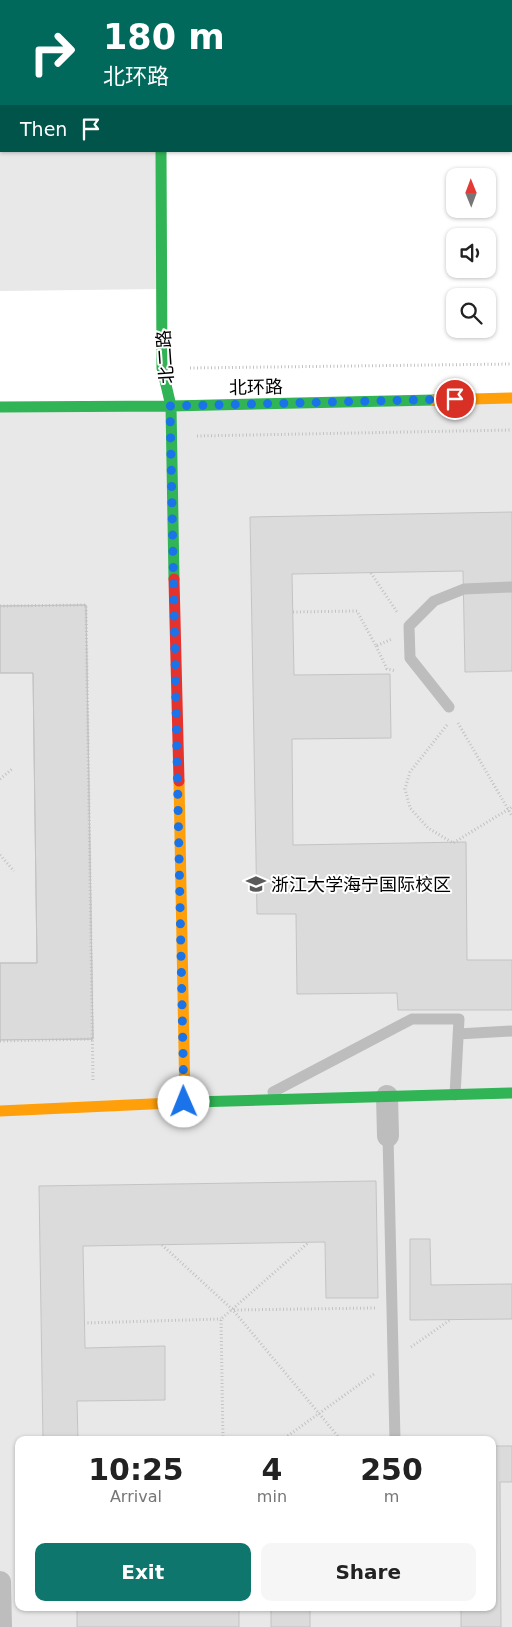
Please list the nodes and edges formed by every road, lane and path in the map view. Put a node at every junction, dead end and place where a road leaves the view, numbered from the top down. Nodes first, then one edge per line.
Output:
1 (161, 152) edge
2 (512, 364) edge
3 (162, 368) junction
4 (512, 398) edge
5 (170, 406) junction
6 (0, 407) edge
7 (512, 430) edge
8 (171, 436) junction
9 (371, 573) dead end
10 (512, 588) edge
11 (0, 606) edge
12 (293, 612) dead end
13 (410, 630) junction
14 (452, 711) junction
15 (12, 769) dead end
16 (0, 779) edge
17 (512, 807) edge
18 (508, 809) junction
19 (512, 816) edge
20 (0, 855) edge
21 (14, 871) dead end
22 (512, 1031) edge
23 (458, 1034) junction
24 (92, 1039) junction
25 (0, 1041) edge
26 (512, 1093) edge
27 (455, 1095) junction
28 (387, 1096) junction
29 (258, 1100) junction
30 (184, 1102) junction
31 (94, 1106) junction
32 (0, 1111) edge
33 (388, 1136) joint
34 (308, 1242) dead end
35 (162, 1245) dead end
36 (392, 1308) junction
37 (233, 1310) junction
38 (221, 1319) junction
39 (450, 1320) dead end
40 (84, 1323) dead end
41 (393, 1360) junction
42 (318, 1414) junction
43 (223, 1436) edge
44 (288, 1436) edge
45 (337, 1436) edge
46 (395, 1436) edge
47 (0, 1582) edge
48 (1, 1627) edge

1 - 3 street, 北二路
2 - 3 path
3 - 5 street, 北二路
4 - 5 street, 北环路
5 - 6 street, 北环路
5 - 8 street, 北二路
7 - 8 path
8 - 30 street, 北二路
9 - 13 path
10 - 13 lane
11 - 24 path
12 - 13 path
13 - 14 lane
14 - 18 path
14 - 18 path
15 - 16 path
17 - 18 path
18 - 19 path
20 - 21 path
22 - 23 lane
23 - 27 lane
23 - 29 lane
24 - 25 path
24 - 31 path
26 - 27 street
27 - 28 street
28 - 29 street
28 - 33 street
29 - 30 street
30 - 31 street
31 - 32 street
33 - 36 lane
34 - 37 path
35 - 37 path
36 - 37 path
36 - 41 lane
37 - 38 path
37 - 42 path
38 - 40 path
38 - 43 path
39 - 41 path
41 - 42 path
41 - 46 lane
42 - 44 path
42 - 45 path
47 - 48 street

